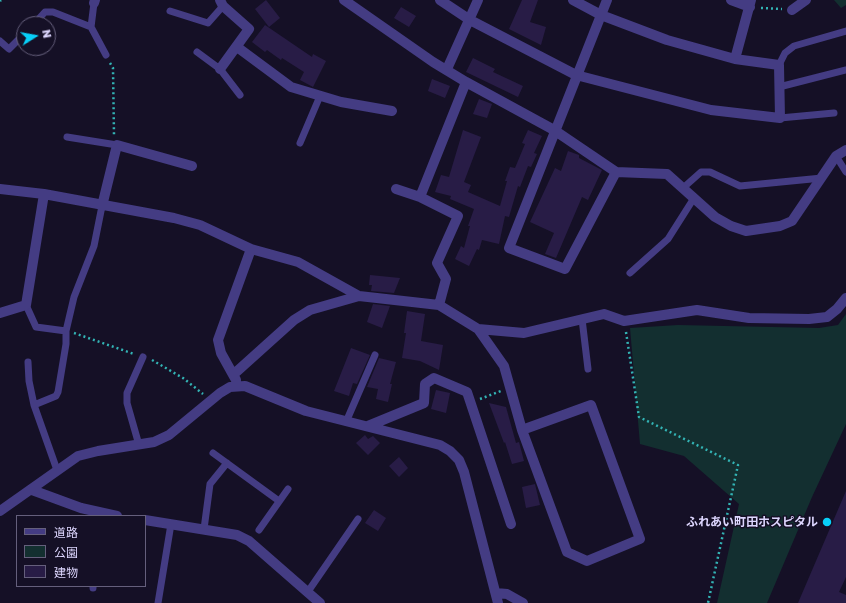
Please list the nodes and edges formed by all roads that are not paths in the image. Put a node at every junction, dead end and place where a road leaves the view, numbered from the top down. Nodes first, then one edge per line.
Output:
1 (344, 0) edge
2 (440, 0) edge
3 (478, 0) edge
4 (573, 0) edge
5 (607, 0) edge
6 (730, 0) edge
7 (806, 0) edge
8 (95, 2) edge
9 (222, 3) edge
10 (751, 3) edge
11 (170, 10) dead end
12 (792, 10) road end
13 (601, 15) junction
14 (42, 16) edge
15 (470, 20) junction
16 (91, 27) junction
17 (846, 32) edge
18 (0, 41) edge
19 (16, 42) edge
20 (236, 47) junction
21 (197, 52) dead end
22 (106, 55) road end
23 (735, 59) junction
24 (779, 66) junction
25 (447, 69) junction
26 (220, 70) junction
27 (846, 70) edge
28 (576, 75) junction
29 (466, 82) junction
30 (779, 87) junction
31 (240, 95) dead end
32 (320, 96) junction
33 (392, 111) dead end
34 (834, 113) dead end
35 (780, 118) junction
36 (554, 130) junction
37 (67, 137) dead end
38 (300, 143) dead end
39 (117, 145) junction
40 (846, 150) edge
41 (836, 156) junction
42 (192, 166) dead end
43 (616, 172) junction
44 (846, 172) edge
45 (822, 178) junction
46 (683, 188) junction
47 (396, 189) dead end
48 (0, 190) edge
49 (44, 194) junction
50 (420, 196) junction
51 (694, 198) junction
52 (102, 206) junction
53 (251, 249) junction
54 (630, 273) dead end
55 (359, 296) junction
56 (846, 298) edge
57 (26, 305) junction
58 (439, 305) junction
59 (0, 313) edge
60 (582, 319) junction
61 (478, 328) junction
62 (66, 331) junction
63 (375, 355) dead end
64 (143, 357) dead end
65 (28, 362) dead end
66 (588, 370) dead end
67 (234, 374) junction
68 (238, 385) junction
69 (34, 405) junction
70 (346, 422) junction
71 (368, 426) junction
72 (522, 430) junction
73 (138, 445) junction
74 (213, 453) dead end
75 (227, 464) junction
76 (57, 470) junction
77 (288, 488) dead end
78 (32, 490) junction
79 (279, 501) junction
80 (0, 511) edge
81 (101, 515) edge
82 (358, 519) dead end
83 (146, 520) edge
84 (171, 524) junction
85 (511, 524) dead end
86 (204, 529) junction
87 (259, 530) dead end
88 (307, 593) junction
89 (497, 598) edge
90 (158, 603) edge
91 (320, 603) edge
92 (523, 603) edge

1 - 25 street
2 - 15 street
3 - 15 street
4 - 13 street
5 - 13 street
6 - 10 street
7 - 12 street
8 - 16 lane
9 - 11 lane
9 - 20 street
10 - 23 street
13 - 23 street
13 - 28 street
14 - 16 lane
15 - 25 street
15 - 28 street
16 - 22 lane
17 - 24 lane
18 - 19 lane
20 - 26 street
20 - 32 street
21 - 26 lane
23 - 24 street
24 - 30 street
25 - 29 street
26 - 31 lane
27 - 30 lane
28 - 35 street
28 - 36 street
29 - 36 street
29 - 50 street
30 - 35 street
32 - 33 street
32 - 38 lane
34 - 35 lane
36 - 43 street
36 - 43 street
37 - 39 lane
39 - 42 street
39 - 52 street
40 - 41 street
41 - 44 lane
41 - 45 street
43 - 46 street
45 - 46 lane
45 - 51 street
46 - 51 street
47 - 50 street
48 - 49 street
49 - 52 street
49 - 57 street
50 - 58 street
51 - 54 lane
52 - 53 street
52 - 62 lane
53 - 55 street
53 - 67 street
55 - 58 street
55 - 67 street
56 - 60 street
57 - 59 street
57 - 62 lane
58 - 61 street
60 - 61 street
60 - 66 lane
61 - 72 street
62 - 69 lane
63 - 70 lane
64 - 73 lane
65 - 69 lane
67 - 68 street
68 - 70 street
68 - 73 street
69 - 76 lane
70 - 71 street
71 - 85 street
71 - 89 street
72 - 72 street
73 - 76 street
74 - 75 lane
75 - 79 lane
75 - 86 lane
76 - 78 street
77 - 79 lane
78 - 80 street
78 - 81 street
79 - 87 lane
82 - 88 lane
83 - 84 street
84 - 86 street
84 - 90 lane
86 - 88 street
88 - 91 street
89 - 92 street

